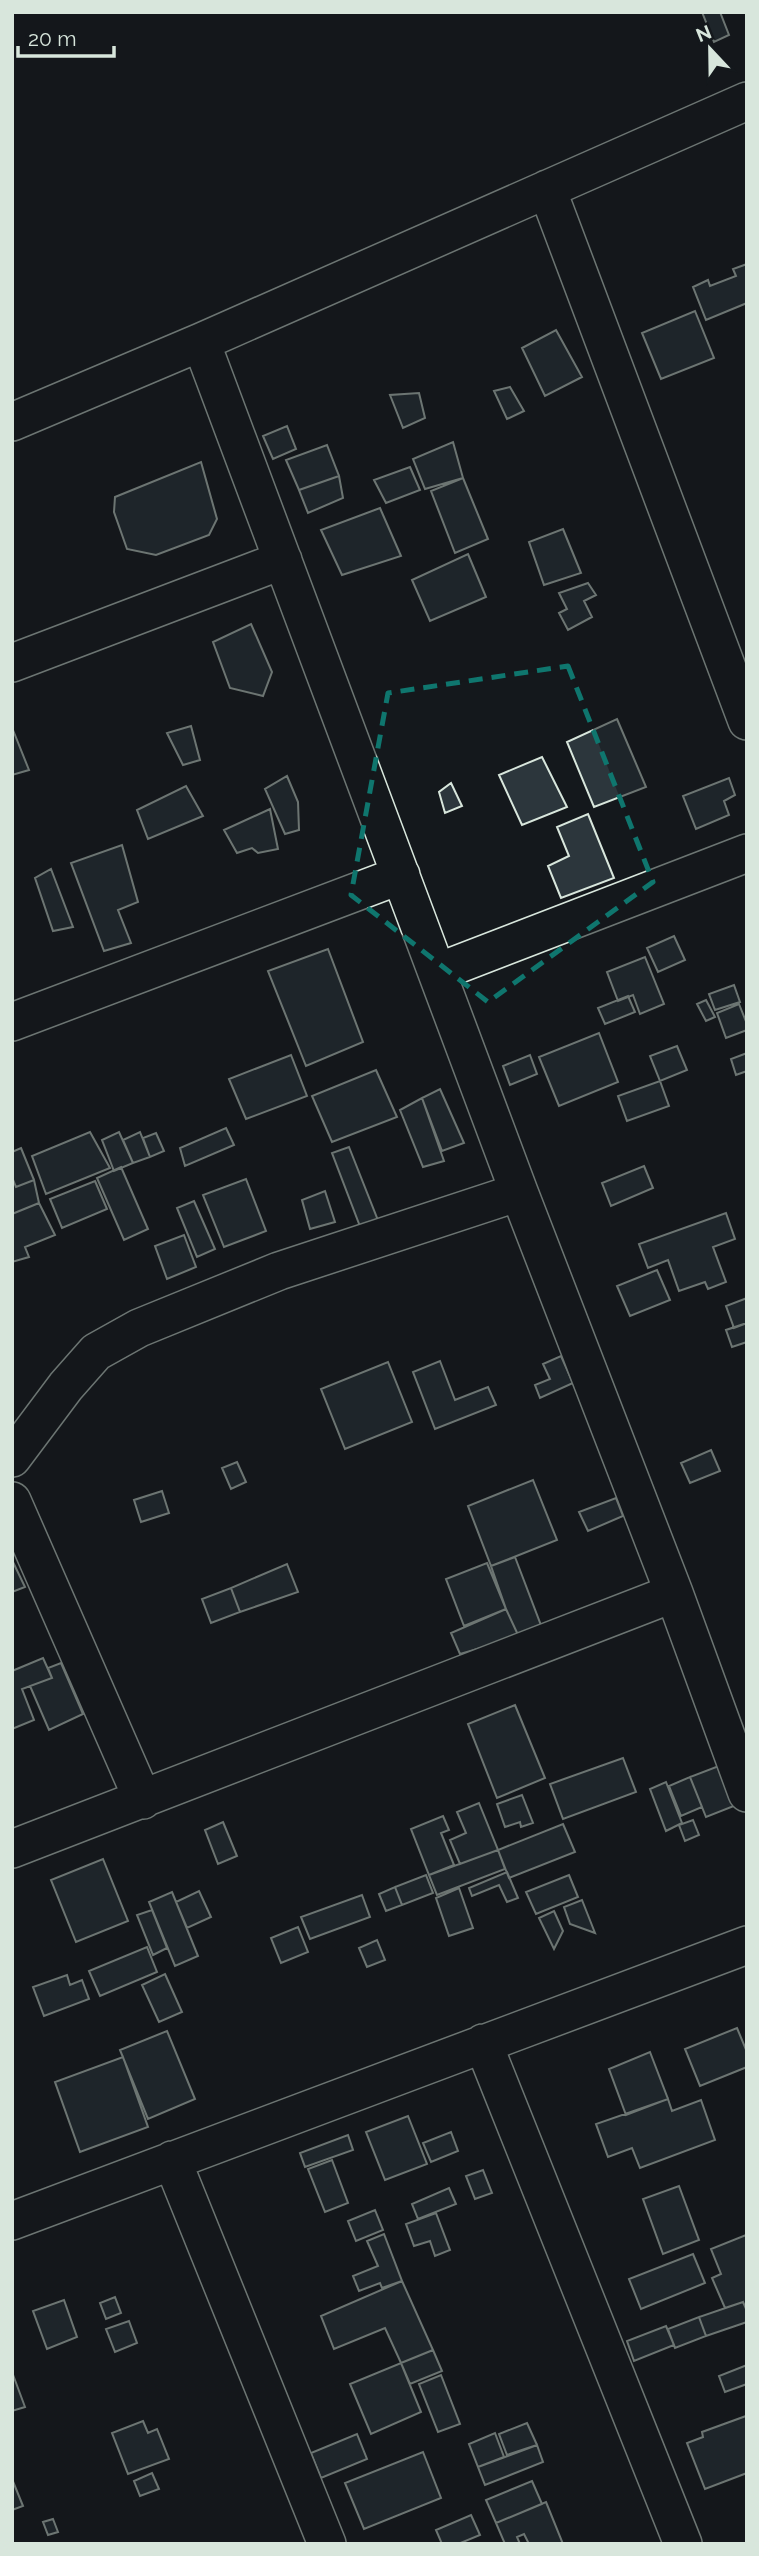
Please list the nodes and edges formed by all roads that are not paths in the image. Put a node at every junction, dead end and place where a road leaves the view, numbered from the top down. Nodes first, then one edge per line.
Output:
1 (747, 101) edge
2 (547, 190) junction
3 (201, 342) junction
4 (12, 422) edge
5 (283, 561) junction
6 (12, 663) edge
7 (747, 721) edge
8 (747, 853) edge
9 (401, 875) junction
10 (438, 972) junction
11 (12, 1022) edge
12 (519, 1192) junction
13 (12, 1458) edge
14 (12, 1501) edge
15 (674, 1593) junction
16 (747, 1793) edge
17 (143, 1800) junction
18 (12, 1849) edge
19 (747, 1945) edge
20 (483, 2043) junction
21 (172, 2160) junction
22 (12, 2221) edge
23 (327, 2544) edge
24 (683, 2544) edge

1 - 2 street
2 - 3 street
2 - 7 street
3 - 4 street
3 - 5 street
5 - 6 street
5 - 9 street
8 - 10 street
9 - 10 street
9 - 11 street
10 - 12 street
12 - 13 street
12 - 15 street
14 - 17 street
15 - 16 street
15 - 17 street
17 - 18 street
19 - 20 street
20 - 21 street
20 - 24 street
21 - 22 street
21 - 23 street

